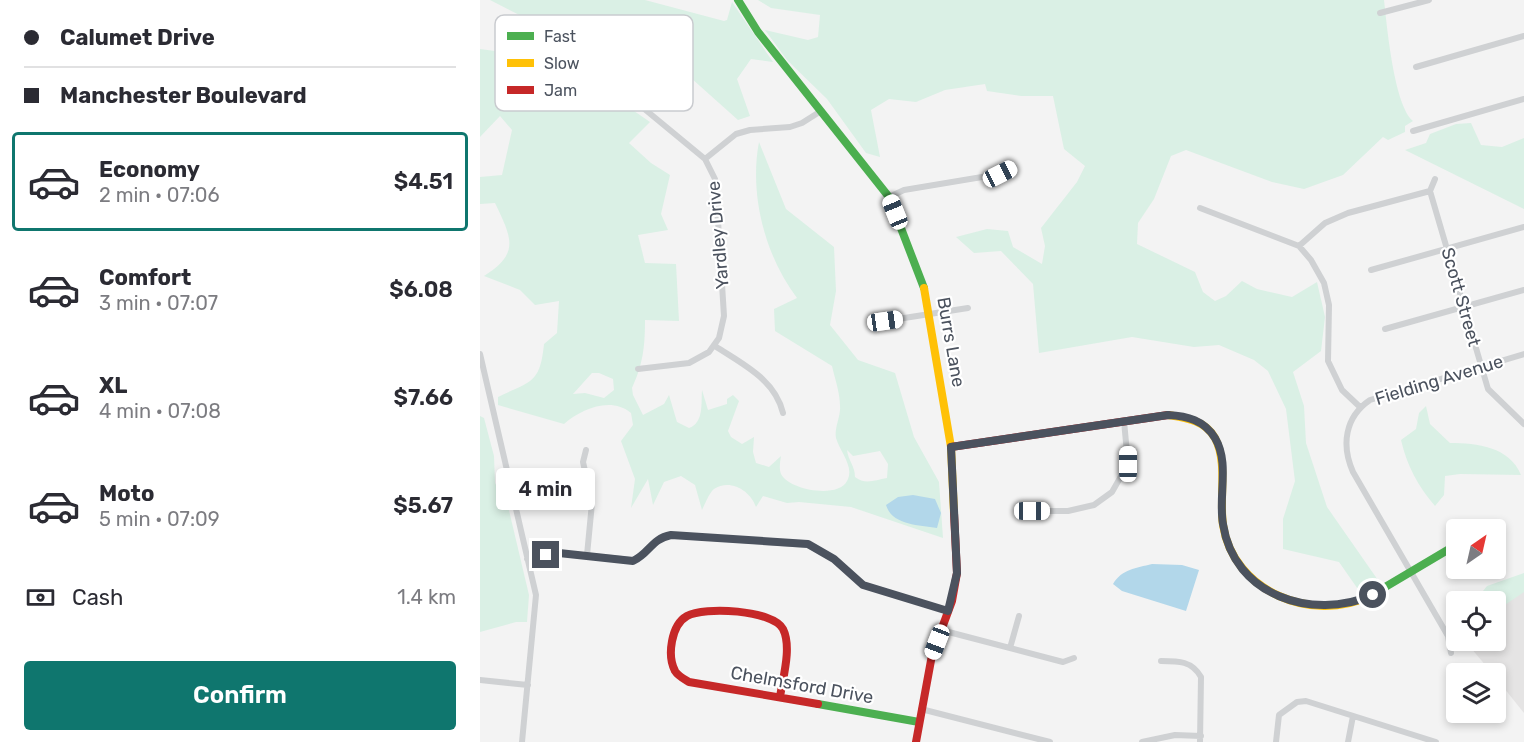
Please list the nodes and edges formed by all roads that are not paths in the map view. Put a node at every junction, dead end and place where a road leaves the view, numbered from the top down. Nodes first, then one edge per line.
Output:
1 (738, 0) edge
2 (1429, 0) edge
3 (1380, 13) dead end
4 (1524, 36) edge
5 (1416, 67) dead end
6 (1524, 99) edge
7 (647, 111) edge
8 (821, 111) junction
9 (1413, 131) dead end
10 (705, 159) junction
11 (1014, 167) dead end
12 (1435, 179) dead end
13 (1430, 191) junction
14 (890, 197) junction
15 (1200, 208) dead end
16 (1524, 227) edge
17 (1299, 246) junction
18 (1446, 249) junction
19 (1371, 270) dead end
20 (1524, 290) edge
21 (968, 308) dead end
22 (1464, 308) junction
23 (932, 314) junction
24 (885, 321) dead end
25 (1385, 329) dead end
26 (715, 345) junction
27 (480, 354) edge
28 (1524, 354) edge
29 (1481, 366) junction
30 (639, 369) dead end
31 (1360, 407) junction
32 (783, 413) dead end
33 (1124, 421) junction
34 (1524, 424) edge
35 (951, 447) junction
36 (586, 450) dead end
37 (1023, 511) dead end
38 (1446, 551) edge
39 (587, 555) junction
40 (527, 559) junction
41 (1412, 572) junction
42 (948, 611) junction
43 (1019, 616) dead end
44 (941, 630) junction
45 (1010, 648) junction
46 (1451, 653) dead end
47 (1074, 658) dead end
48 (1161, 662) dead end
49 (480, 680) edge
50 (528, 685) junction
51 (780, 697) junction
52 (921, 709) junction
53 (1353, 716) junction
54 (918, 722) junction
55 (1200, 739) edge
56 (522, 742) edge
57 (916, 742) edge
58 (1050, 742) edge
59 (1142, 742) edge
60 (1276, 742) edge
61 (1348, 742) edge
62 (1437, 742) edge

1 - 8 street, Burrs Lane
2 - 3 street
4 - 5 street
6 - 9 street
7 - 10 street, Yardley Drive
8 - 10 street
8 - 14 street, Burrs Lane
10 - 26 street, Yardley Drive
11 - 14 street
12 - 13 street
13 - 17 street
13 - 18 street, Scott Street
14 - 23 street, Burrs Lane
15 - 17 street
16 - 18 street
17 - 31 street
18 - 19 street
18 - 22 street, Scott Street
20 - 22 street
21 - 23 street
22 - 25 street
22 - 29 street, Scott Street
23 - 24 street
23 - 35 street, Burrs Lane
26 - 30 street
26 - 32 street
27 - 40 street
28 - 29 street, Fielding Avenue
29 - 31 street, Fielding Avenue
29 - 34 street, Scott Street
31 - 41 street, Fielding Avenue
33 - 35 street
33 - 37 street
33 - 41 street
35 - 42 street, Burrs Lane
36 - 39 street
38 - 41 street
39 - 40 street
39 - 42 street
40 - 50 street
41 - 46 street, Fielding Avenue
42 - 44 street, Burrs Lane
43 - 45 street
44 - 45 street
44 - 52 street, Burrs Lane
45 - 47 street
48 - 55 street
49 - 50 street
50 - 56 street
51 - 51 street, Chelmsford Drive
51 - 54 street, Chelmsford Drive
52 - 54 street, Burrs Lane
52 - 58 street
53 - 60 street
53 - 61 street
53 - 62 street
54 - 57 street, Burrs Lane
55 - 59 street

